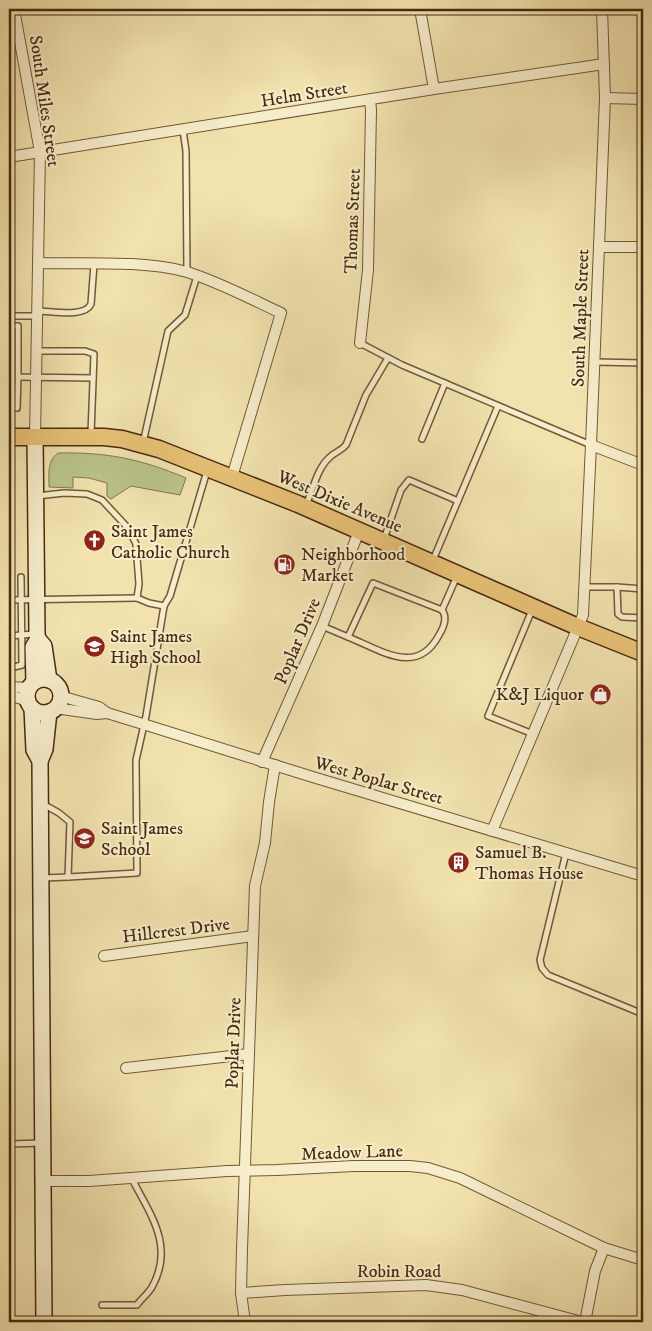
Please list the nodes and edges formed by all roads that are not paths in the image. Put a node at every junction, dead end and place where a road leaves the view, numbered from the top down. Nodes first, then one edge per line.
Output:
1 (14, 9) edge
2 (420, 9) edge
3 (602, 9) edge
4 (604, 64) junction
5 (434, 89) junction
6 (605, 98) junction
7 (643, 99) edge
8 (370, 100) junction
9 (183, 130) junction
10 (40, 152) junction
11 (9, 157) edge
12 (599, 247) junction
13 (643, 247) edge
14 (39, 263) junction
15 (94, 264) junction
16 (187, 272) junction
17 (197, 276) junction
18 (38, 313) junction
19 (9, 316) edge
20 (9, 326) edge
21 (360, 343) joint
22 (37, 350) junction
23 (388, 358) junction
24 (595, 362) junction
25 (643, 363) edge
26 (36, 376) junction
27 (18, 377) junction
28 (93, 378) junction
29 (445, 383) junction
30 (498, 406) junction
31 (17, 408) dead end
32 (91, 436) junction
33 (9, 437) edge
34 (35, 437) junction
35 (422, 439) dead end
36 (143, 444) junction
37 (592, 445) junction
38 (643, 465) edge
39 (208, 468) junction
40 (232, 478) junction
41 (35, 497) junction
42 (458, 501) junction
43 (305, 508) junction
44 (359, 531) junction
45 (383, 542) junction
46 (432, 563) junction
47 (458, 574) junction
48 (21, 577) dead end
49 (584, 587) junction
50 (617, 587) junction
51 (643, 588) edge
52 (137, 598) junction
53 (29, 599) junction
54 (9, 600) edge
55 (164, 606) junction
56 (533, 607) junction
57 (442, 610) junction
58 (643, 618) edge
59 (322, 626) junction
60 (578, 627) junction
61 (22, 635) junction
62 (9, 636) edge
63 (38, 636) junction
64 (348, 637) junction
65 (643, 653) edge
66 (14, 667) dead end
67 (9, 687) edge
68 (34, 692) junction
69 (9, 695) edge
70 (55, 705) junction
71 (144, 724) junction
72 (533, 734) junction
73 (40, 761) junction
74 (262, 762) junction
75 (274, 765) junction
76 (40, 803) junction
77 (492, 831) junction
78 (566, 853) junction
79 (643, 876) edge
80 (68, 877) junction
81 (40, 878) junction
82 (253, 936) junction
83 (104, 956) dead end
84 (643, 1014) edge
85 (249, 1054) junction
86 (126, 1068) dead end
87 (9, 1144) edge
88 (42, 1144) junction
89 (245, 1171) junction
90 (132, 1178) junction
91 (42, 1181) junction
92 (604, 1248) junction
93 (643, 1260) edge
94 (241, 1293) junction
95 (102, 1305) dead end
96 (44, 1322) edge
97 (245, 1322) edge
98 (584, 1322) edge

1 - 10 street, South Miles Street
2 - 5 street
3 - 4 street, South Maple Street
4 - 5 street, Helm Street
4 - 6 street, South Maple Street
5 - 8 street, Helm Street
6 - 7 street
6 - 12 street, South Maple Street
8 - 9 street, Helm Street
8 - 21 street, Thomas Street
9 - 10 street, Helm Street
9 - 16 lane
10 - 11 street, Helm Street
10 - 14 street, South Miles Street
12 - 13 street
12 - 24 street, South Maple Street
14 - 15 street
14 - 18 street, South Miles Street
15 - 16 street
15 - 18 lane
16 - 17 street
17 - 36 lane
17 - 40 street
18 - 19 lane
18 - 22 street, South Miles Street
20 - 27 lane
21 - 23 lane
22 - 26 street, South Miles Street
22 - 28 lane
23 - 29 lane
23 - 43 lane
24 - 25 lane
24 - 37 street, South Maple Street
26 - 27 lane
26 - 28 lane
26 - 34 street, South Miles Street
27 - 31 lane
28 - 32 lane
29 - 30 lane
29 - 35 lane
30 - 37 lane
30 - 42 lane
32 - 34 main road, West Dixie Avenue
32 - 36 main road, West Dixie Avenue
33 - 34 main road, West Dixie Avenue
34 - 41 main road
36 - 39 main road, West Dixie Avenue
37 - 38 street
37 - 49 street, South Maple Street
39 - 40 main road, West Dixie Avenue
39 - 55 lane
40 - 43 main road, West Dixie Avenue
41 - 52 lane
41 - 53 main road
42 - 45 lane
42 - 46 lane
43 - 44 main road, West Dixie Avenue
44 - 45 main road, West Dixie Avenue
44 - 59 street, Poplar Drive
45 - 46 main road, West Dixie Avenue
46 - 47 main road, West Dixie Avenue
47 - 56 main road, West Dixie Avenue
47 - 57 lane
48 - 53 lane
49 - 50 lane
49 - 60 street, South Maple Street
50 - 51 lane
50 - 58 lane
52 - 53 lane
52 - 55 lane
53 - 54 lane
53 - 61 lane
53 - 63 main road
55 - 71 lane
56 - 60 main road, West Dixie Avenue
56 - 72 lane
57 - 64 lane
57 - 64 lane
59 - 64 lane
59 - 74 street, Poplar Drive
60 - 65 main road, West Dixie Avenue
60 - 72 street, South Maple Street
61 - 62 lane
61 - 63 lane
61 - 66 lane
63 - 68 main road
67 - 68 street
68 - 69 street
68 - 70 main road
68 - 70 main road
68 - 73 main road
70 - 71 street, West Poplar Street
70 - 73 main road
71 - 74 street, West Poplar Street
71 - 80 lane
72 - 77 street, South Maple Street
73 - 76 main road
74 - 75 street, West Poplar Street
75 - 77 street, West Poplar Street
75 - 82 street, Poplar Drive
76 - 80 lane
76 - 81 main road
77 - 78 street, West Poplar Street
78 - 79 street, West Poplar Street
78 - 84 lane
80 - 81 lane
81 - 88 main road
82 - 83 street, Hillcrest Drive
82 - 85 street, Poplar Drive
85 - 86 street
85 - 89 street, Poplar Drive
87 - 88 lane
88 - 91 main road
89 - 90 street, Meadow Lane
89 - 92 street, Meadow Lane
89 - 94 street, Poplar Drive
90 - 91 street, Meadow Lane
90 - 95 lane
91 - 96 main road
92 - 93 street, Meadow Lane
92 - 98 street
94 - 97 street, Poplar Drive
94 - 98 street, Robin Road

